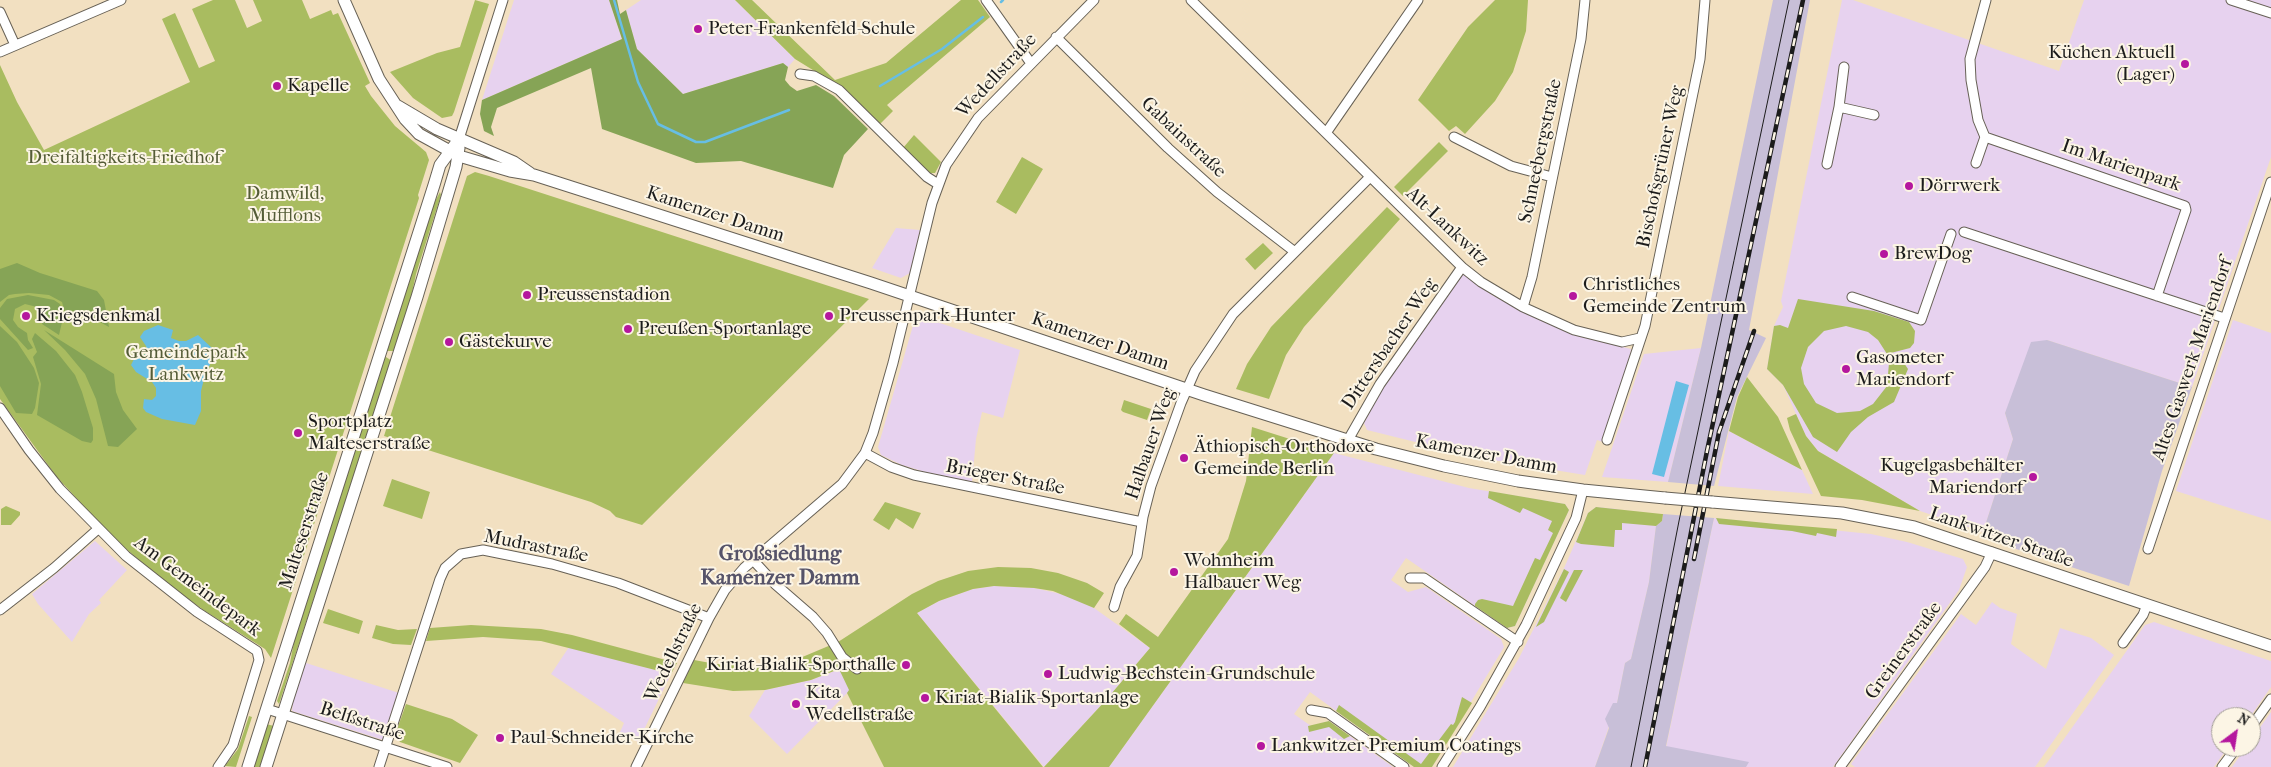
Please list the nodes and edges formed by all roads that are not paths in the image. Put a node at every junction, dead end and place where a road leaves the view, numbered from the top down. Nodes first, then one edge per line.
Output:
1 (121, 0) edge
2 (344, 0) edge
3 (503, 0) edge
4 (986, 0) edge
5 (1094, 0) edge
6 (1191, 0) edge
7 (1418, 0) edge
8 (1585, 0) edge
9 (1705, 0) edge
10 (1986, 0) edge
11 (2231, 0) edge
12 (0, 12) edge
13 (2271, 13) edge
14 (1056, 37) junction
15 (15, 45) junction
16 (0, 52) edge
17 (1030, 62) junction
18 (1844, 67) dead end
19 (800, 74) dead end
20 (398, 106) junction
21 (1839, 107) junction
22 (1874, 115) dead end
23 (1326, 133) junction
24 (1985, 137) junction
25 (1454, 138) dead end
26 (459, 139) junction
27 (454, 154) junction
28 (1976, 163) dead end
29 (1827, 164) dead end
30 (534, 175) junction
31 (1370, 177) junction
32 (1552, 177) junction
33 (2271, 182) edge
34 (938, 184) junction
35 (1964, 232) dead end
36 (1950, 234) dead end
37 (1296, 252) junction
38 (1462, 266) junction
39 (2157, 296) junction
40 (910, 297) junction
41 (1852, 297) dead end
42 (1523, 307) junction
43 (2224, 318) junction
44 (1640, 338) junction
45 (381, 352) junction
46 (397, 357) junction
47 (1186, 389) junction
48 (0, 408) edge
49 (1348, 440) junction
50 (1607, 440) dead end
51 (865, 453) junction
52 (1583, 490) junction
53 (1665, 498) joint
54 (1142, 522) junction
55 (98, 529) junction
56 (2148, 549) dead end
57 (1992, 552) junction
58 (753, 560) junction
59 (1410, 578) dead end
60 (2147, 606) junction
61 (1114, 607) dead end
62 (0, 610) edge
63 (709, 618) junction
64 (1518, 642) junction
65 (2123, 642) dead end
66 (2271, 646) edge
67 (857, 669) dead end
68 (2271, 699) edge
69 (267, 709) junction
70 (1311, 710) dead end
71 (2261, 713) edge
72 (282, 714) junction
73 (385, 747) junction
74 (218, 767) edge
75 (248, 767) edge
76 (266, 767) edge
77 (379, 767) edge
78 (447, 767) edge
79 (636, 767) edge
80 (1404, 767) edge
81 (1442, 767) edge
82 (1840, 767) edge

1 - 15 street
2 - 20 main road, Kamenzer Damm
3 - 26 street, Malteserstraße
4 - 17 street
5 - 14 street, Wedellstraße
6 - 23 street, Alt-Lankwitz
7 - 23 street
8 - 32 street, Schneebergstraße
9 - 44 street, Bischofsgrüner Weg
10 - 24 street
11 - 13 street
12 - 15 street
14 - 17 street, Wedellstraße
14 - 37 street, Gabainstraße
15 - 16 street
17 - 34 street, Wedellstraße
18 - 21 street
19 - 34 street
20 - 26 main road, Kamenzer Damm
20 - 27 main road, Kamenzer Damm
21 - 22 street
21 - 29 street
23 - 31 street, Alt-Lankwitz
24 - 28 street
24 - 39 street, Im Marienpark
25 - 32 street
26 - 27 main road, Malteserstraße
26 - 30 main road, Kamenzer Damm
27 - 30 main road, Kamenzer Damm
27 - 45 main road, Malteserstraße
27 - 46 main road, Malteserstraße
30 - 40 main road, Kamenzer Damm
31 - 37 street, Halbauer Weg
31 - 38 street, Alt-Lankwitz
32 - 42 street, Schneebergstraße
33 - 43 street, Altes Gaswerk Mariendorf
34 - 40 street, Wedellstraße
35 - 39 street
36 - 41 street
37 - 47 street, Halbauer Weg
38 - 42 street, Alt-Lankwitz
38 - 49 street, Dittersbacher Weg
39 - 43 street
40 - 47 main road, Kamenzer Damm
40 - 51 street, Wedellstraße
42 - 44 street, Alt-Lankwitz
43 - 56 street, Altes Gaswerk Mariendorf
44 - 50 street
45 - 46 main road
45 - 69 main road, Malteserstraße
46 - 72 main road, Malteserstraße
47 - 49 main road, Kamenzer Damm
47 - 54 street, Halbauer Weg
48 - 55 street, Am Gemeindepark
49 - 52 main road, Kamenzer Damm
51 - 54 street, Brieger Straße
51 - 58 street, Wedellstraße
52 - 53 main road, Kamenzer Damm
52 - 64 street
53 - 57 main road, Lankwitzer Straße, bridge
54 - 61 street, Halbauer Weg
55 - 62 street
55 - 74 street, Am Gemeindepark
57 - 60 main road, Lankwitzer Straße
57 - 82 street, Greinerstraße
58 - 63 street, Wedellstraße
58 - 67 street
59 - 64 street
60 - 65 street
60 - 66 main road, Lankwitzer Straße
63 - 73 street, Mudrastraße
63 - 79 street, Wedellstraße
64 - 81 street
68 - 71 street
69 - 72 street, Belßstraße
69 - 75 main road, Malteserstraße
70 - 80 street
72 - 73 street, Belßstraße
72 - 76 main road, Malteserstraße
73 - 77 street, Mudrastraße
73 - 78 street, Belßstraße

